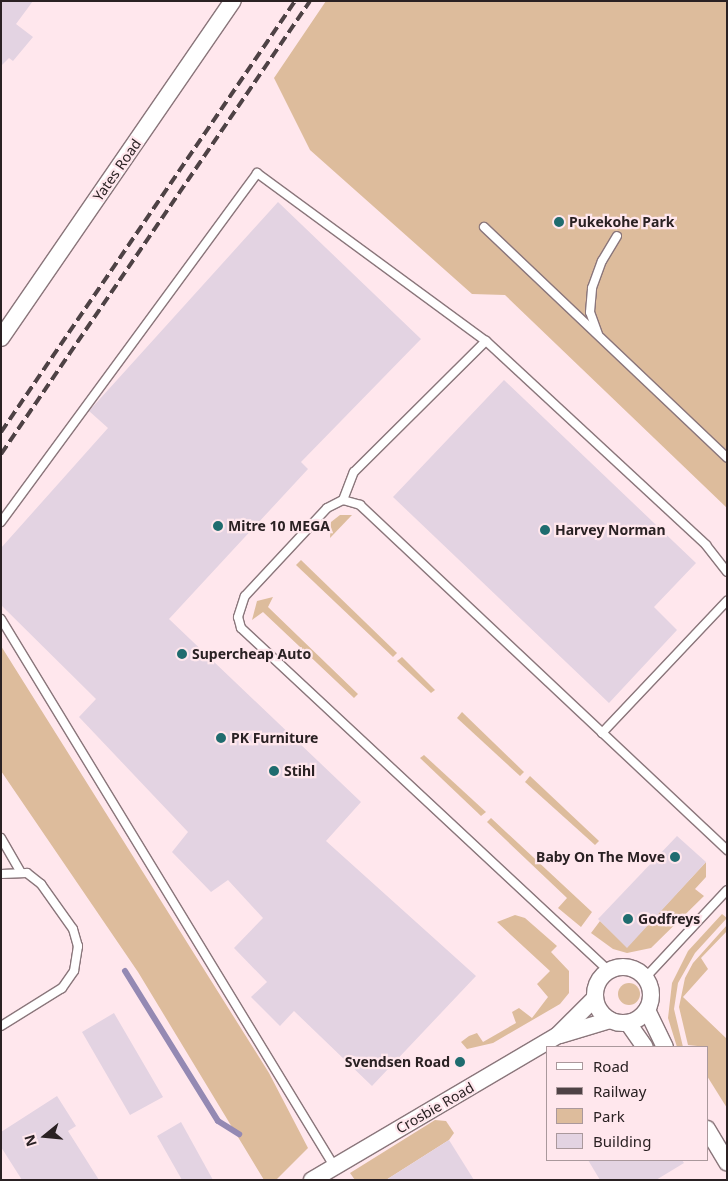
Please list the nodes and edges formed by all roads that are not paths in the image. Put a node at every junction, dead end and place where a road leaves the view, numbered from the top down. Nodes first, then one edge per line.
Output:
1 (233, 1) edge
2 (484, 227) dead end
3 (617, 236) dead end
4 (598, 336) junction
5 (1, 338) edge
6 (486, 340) junction
7 (727, 458) edge
8 (343, 500) junction
9 (1, 522) edge
10 (727, 572) edge
11 (727, 601) edge
12 (1, 619) edge
13 (602, 734) junction
14 (1, 838) edge
15 (727, 850) edge
16 (2, 872) edge
17 (21, 872) junction
18 (727, 890) edge
19 (609, 971) junction
20 (646, 978) junction
21 (595, 998) junction
22 (647, 1010) junction
23 (610, 1020) junction
24 (628, 1023) junction
25 (1, 1026) edge
26 (558, 1036) junction
27 (644, 1046) edge
28 (665, 1046) edge
29 (708, 1131) edge
30 (727, 1162) edge
31 (334, 1166) junction
32 (312, 1180) edge

1 - 5 street, Yates Road
2 - 4 lane
3 - 4 lane
4 - 7 lane
6 - 8 lane
6 - 9 lane
6 - 10 lane
8 - 13 lane
8 - 19 lane
11 - 13 lane
12 - 31 lane
13 - 15 lane
14 - 17 lane
16 - 17 lane
17 - 25 lane
18 - 20 lane
19 - 20 street
19 - 21 street
20 - 22 street
21 - 23 street
21 - 26 street, Crosbie Road
22 - 24 street
22 - 28 street
23 - 24 street
23 - 26 street, Crosbie Road
24 - 27 street
26 - 31 street, Crosbie Road
29 - 30 street
31 - 32 street, Crosbie Road

